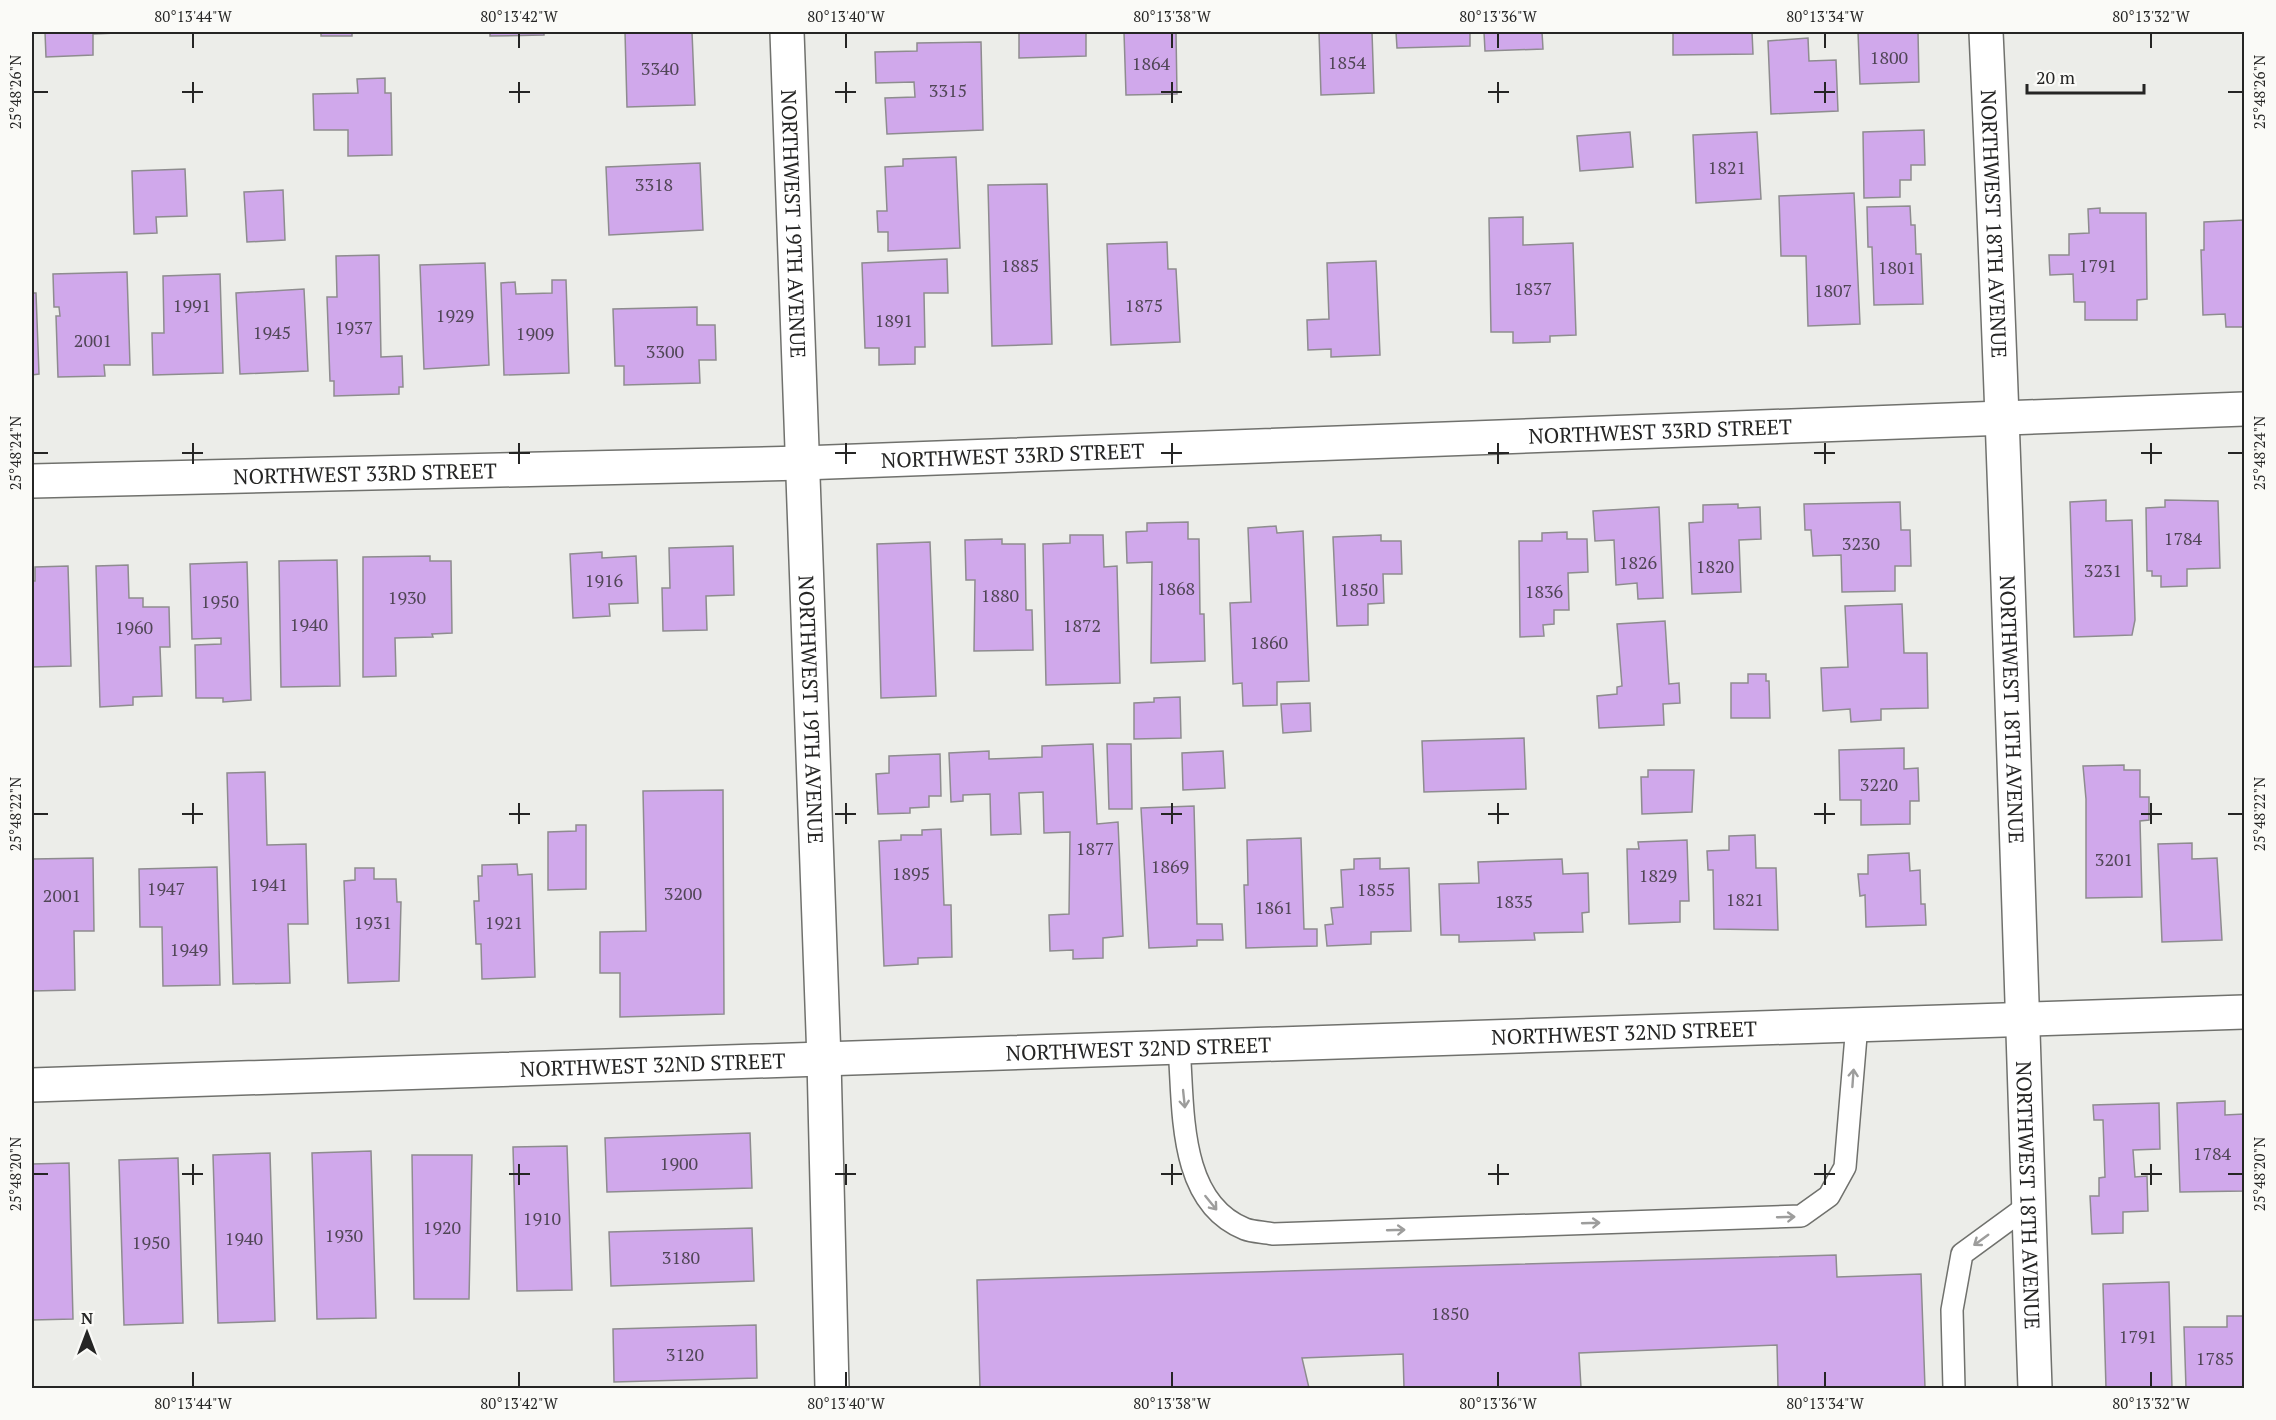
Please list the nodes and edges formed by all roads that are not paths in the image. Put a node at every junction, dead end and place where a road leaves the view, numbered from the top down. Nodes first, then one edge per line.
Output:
1 (787, 32) edge
2 (1986, 32) edge
3 (2244, 409) edge
4 (2004, 416) junction
5 (802, 463) junction
6 (32, 481) edge
7 (2244, 1012) edge
8 (2021, 1019) junction
9 (1857, 1024) junction
10 (1179, 1047) junction
11 (824, 1060) junction
12 (32, 1085) edge
13 (2029, 1205) junction
14 (832, 1389) edge
15 (1954, 1389) edge
16 (2035, 1389) edge

1 - 5 street, NORTHWEST 19TH AVENUE
2 - 4 street, NORTHWEST 18TH AVENUE
3 - 4 street, NORTHWEST 33RD STREET
4 - 5 street, NORTHWEST 33RD STREET
4 - 8 street, NORTHWEST 18TH AVENUE
5 - 6 street, NORTHWEST 33RD STREET
5 - 11 street, NORTHWEST 19TH AVENUE
7 - 8 street, NORTHWEST 32ND STREET
8 - 9 street, NORTHWEST 32ND STREET
8 - 13 street, NORTHWEST 18TH AVENUE
9 - 10 street, NORTHWEST 32ND STREET
10 -> 9 lane
10 - 11 street, NORTHWEST 32ND STREET
11 - 12 street, NORTHWEST 32ND STREET
11 - 14 street, NORTHWEST 19TH AVENUE
13 -> 15 lane
13 - 16 street, NORTHWEST 18TH AVENUE

